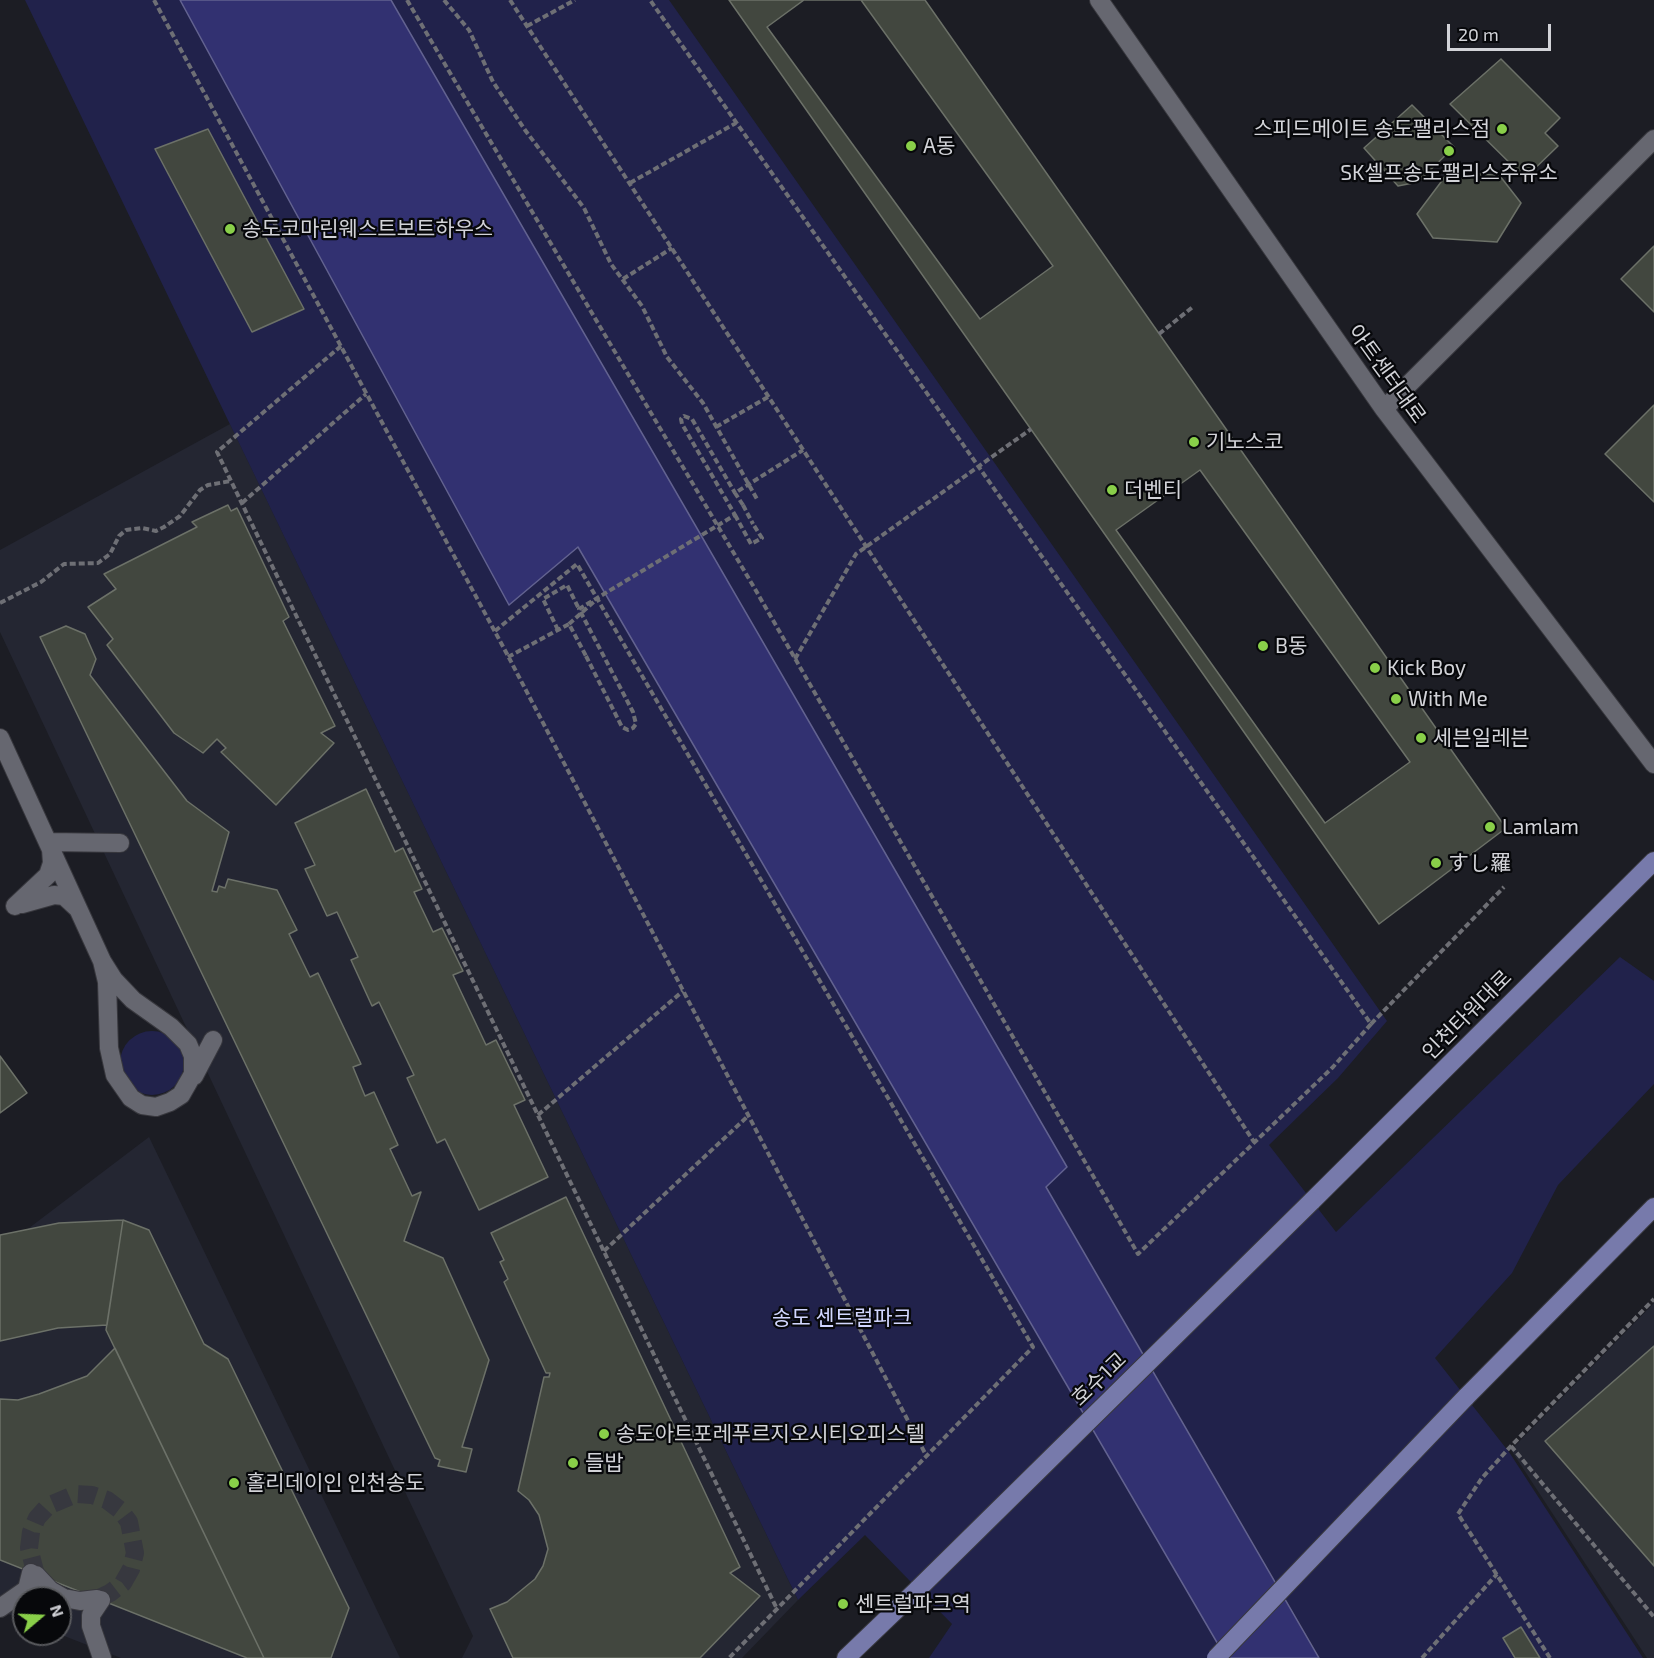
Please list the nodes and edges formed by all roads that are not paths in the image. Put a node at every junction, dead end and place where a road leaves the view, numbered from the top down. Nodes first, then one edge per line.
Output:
1 (1099, 0) edge
2 (1654, 139) edge
3 (1384, 409) junction
4 (0, 738) edge
5 (1654, 764) edge
6 (120, 843) dead end
7 (49, 844) junction
8 (1654, 861) edge
9 (80, 911) junction
10 (102, 961) junction
11 (213, 1040) dead end
12 (188, 1086) junction
13 (1312, 1201) joint
14 (1654, 1207) edge
15 (0, 1608) edge
16 (102, 1658) edge
17 (846, 1658) edge
18 (1216, 1658) edge

1 - 3 street, 아트센터대로
2 - 3 street
3 - 5 street, 아트센터대로
4 - 7 street
6 - 7 street
7 - 9 street
7 - 9 street
8 - 13 main road, 인천타워대로
9 - 10 street
10 - 12 street
10 - 12 street
11 - 12 street
13 - 17 main road, 호수1교, bridge
14 - 18 main road, bridge
15 - 16 street

